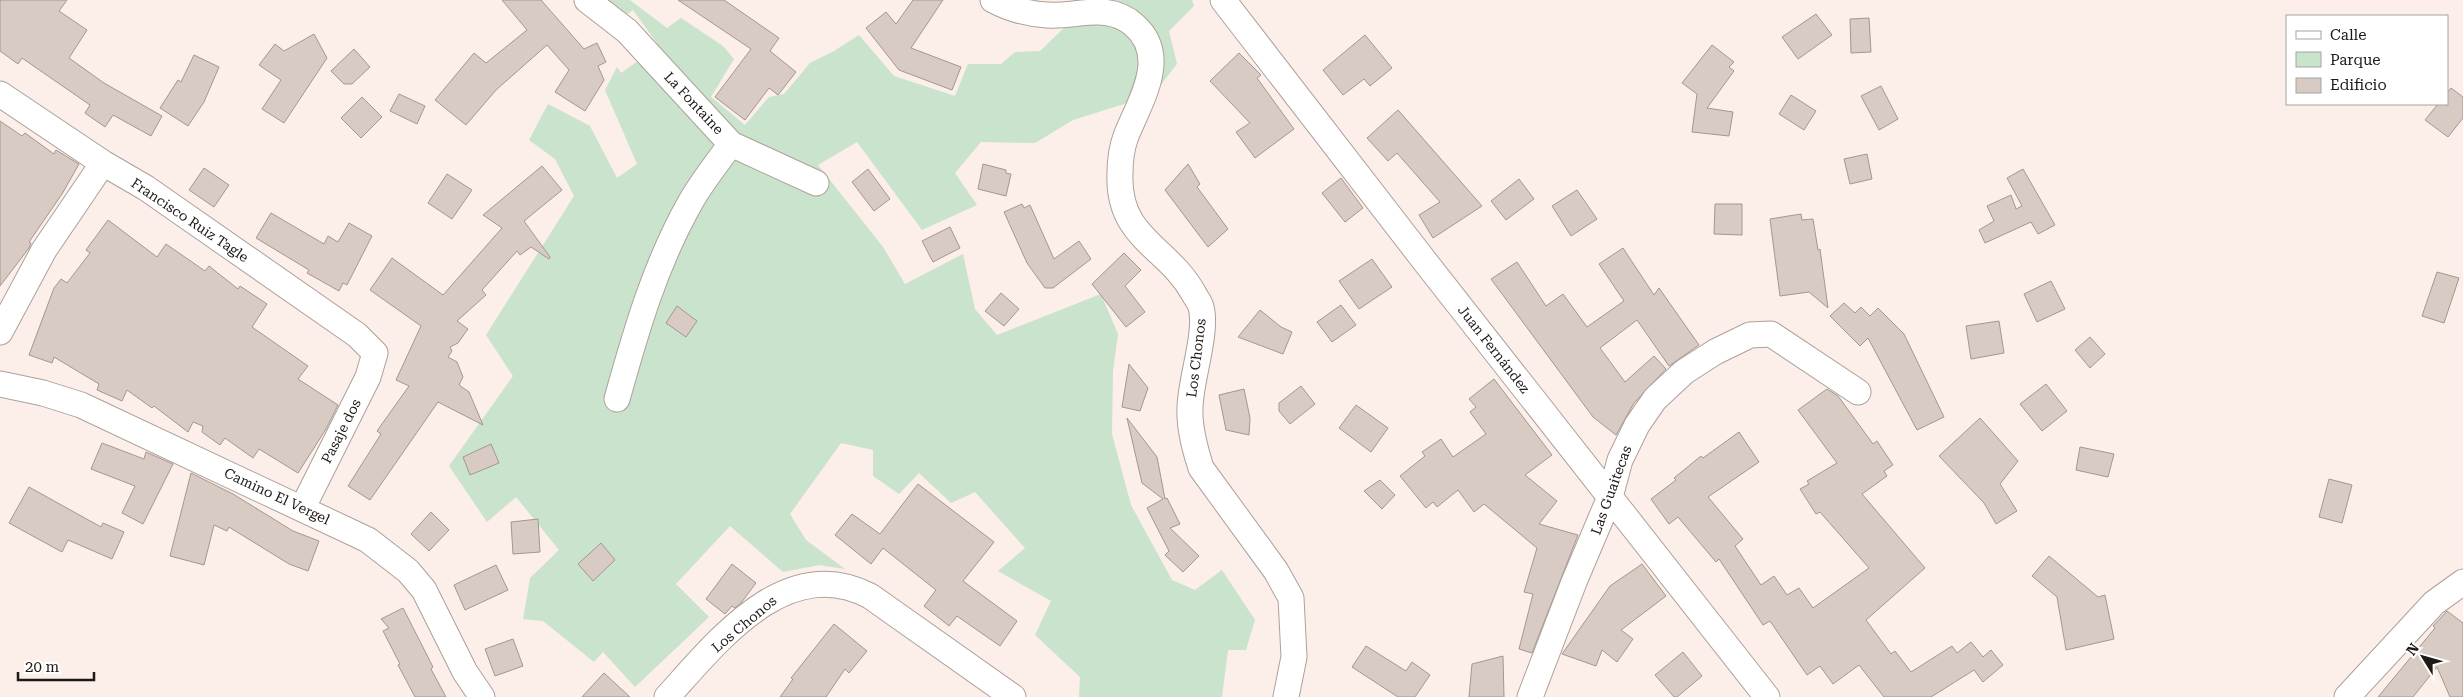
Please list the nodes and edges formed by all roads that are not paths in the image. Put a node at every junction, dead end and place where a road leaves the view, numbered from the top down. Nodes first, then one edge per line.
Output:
1 (587, 0) edge
2 (993, 0) edge
3 (1235, 6) edge
4 (0, 94) edge
5 (731, 144) junction
6 (103, 163) junction
7 (816, 183) dead end
8 (0, 332) edge
9 (375, 353) joint
10 (0, 384) edge
11 (1858, 392) dead end
12 (618, 399) dead end
13 (1610, 497) junction
14 (303, 508) junction
15 (2463, 582) edge
16 (482, 697) edge
17 (667, 697) edge
18 (1013, 697) edge
19 (1286, 697) edge
20 (1530, 697) edge
21 (1767, 697) edge
22 (2347, 697) edge

1 - 5 street, La Fontaine
2 - 19 street, Los Chonos
3 - 13 street, Juan Fernández
4 - 6 street, Francisco Ruiz Tagle
5 - 7 street, La Fontaine
5 - 12 street
6 - 8 street
6 - 9 street, Francisco Ruiz Tagle
9 - 14 street, Pasaje dos
10 - 14 street, Camino El Vergel
11 - 13 street, Las Guaitecas
13 - 20 street, Las Guaitecas
13 - 21 street, Juan Fernández
14 - 16 street, Camino El Vergel
15 - 22 street
17 - 18 street, Los Chonos

